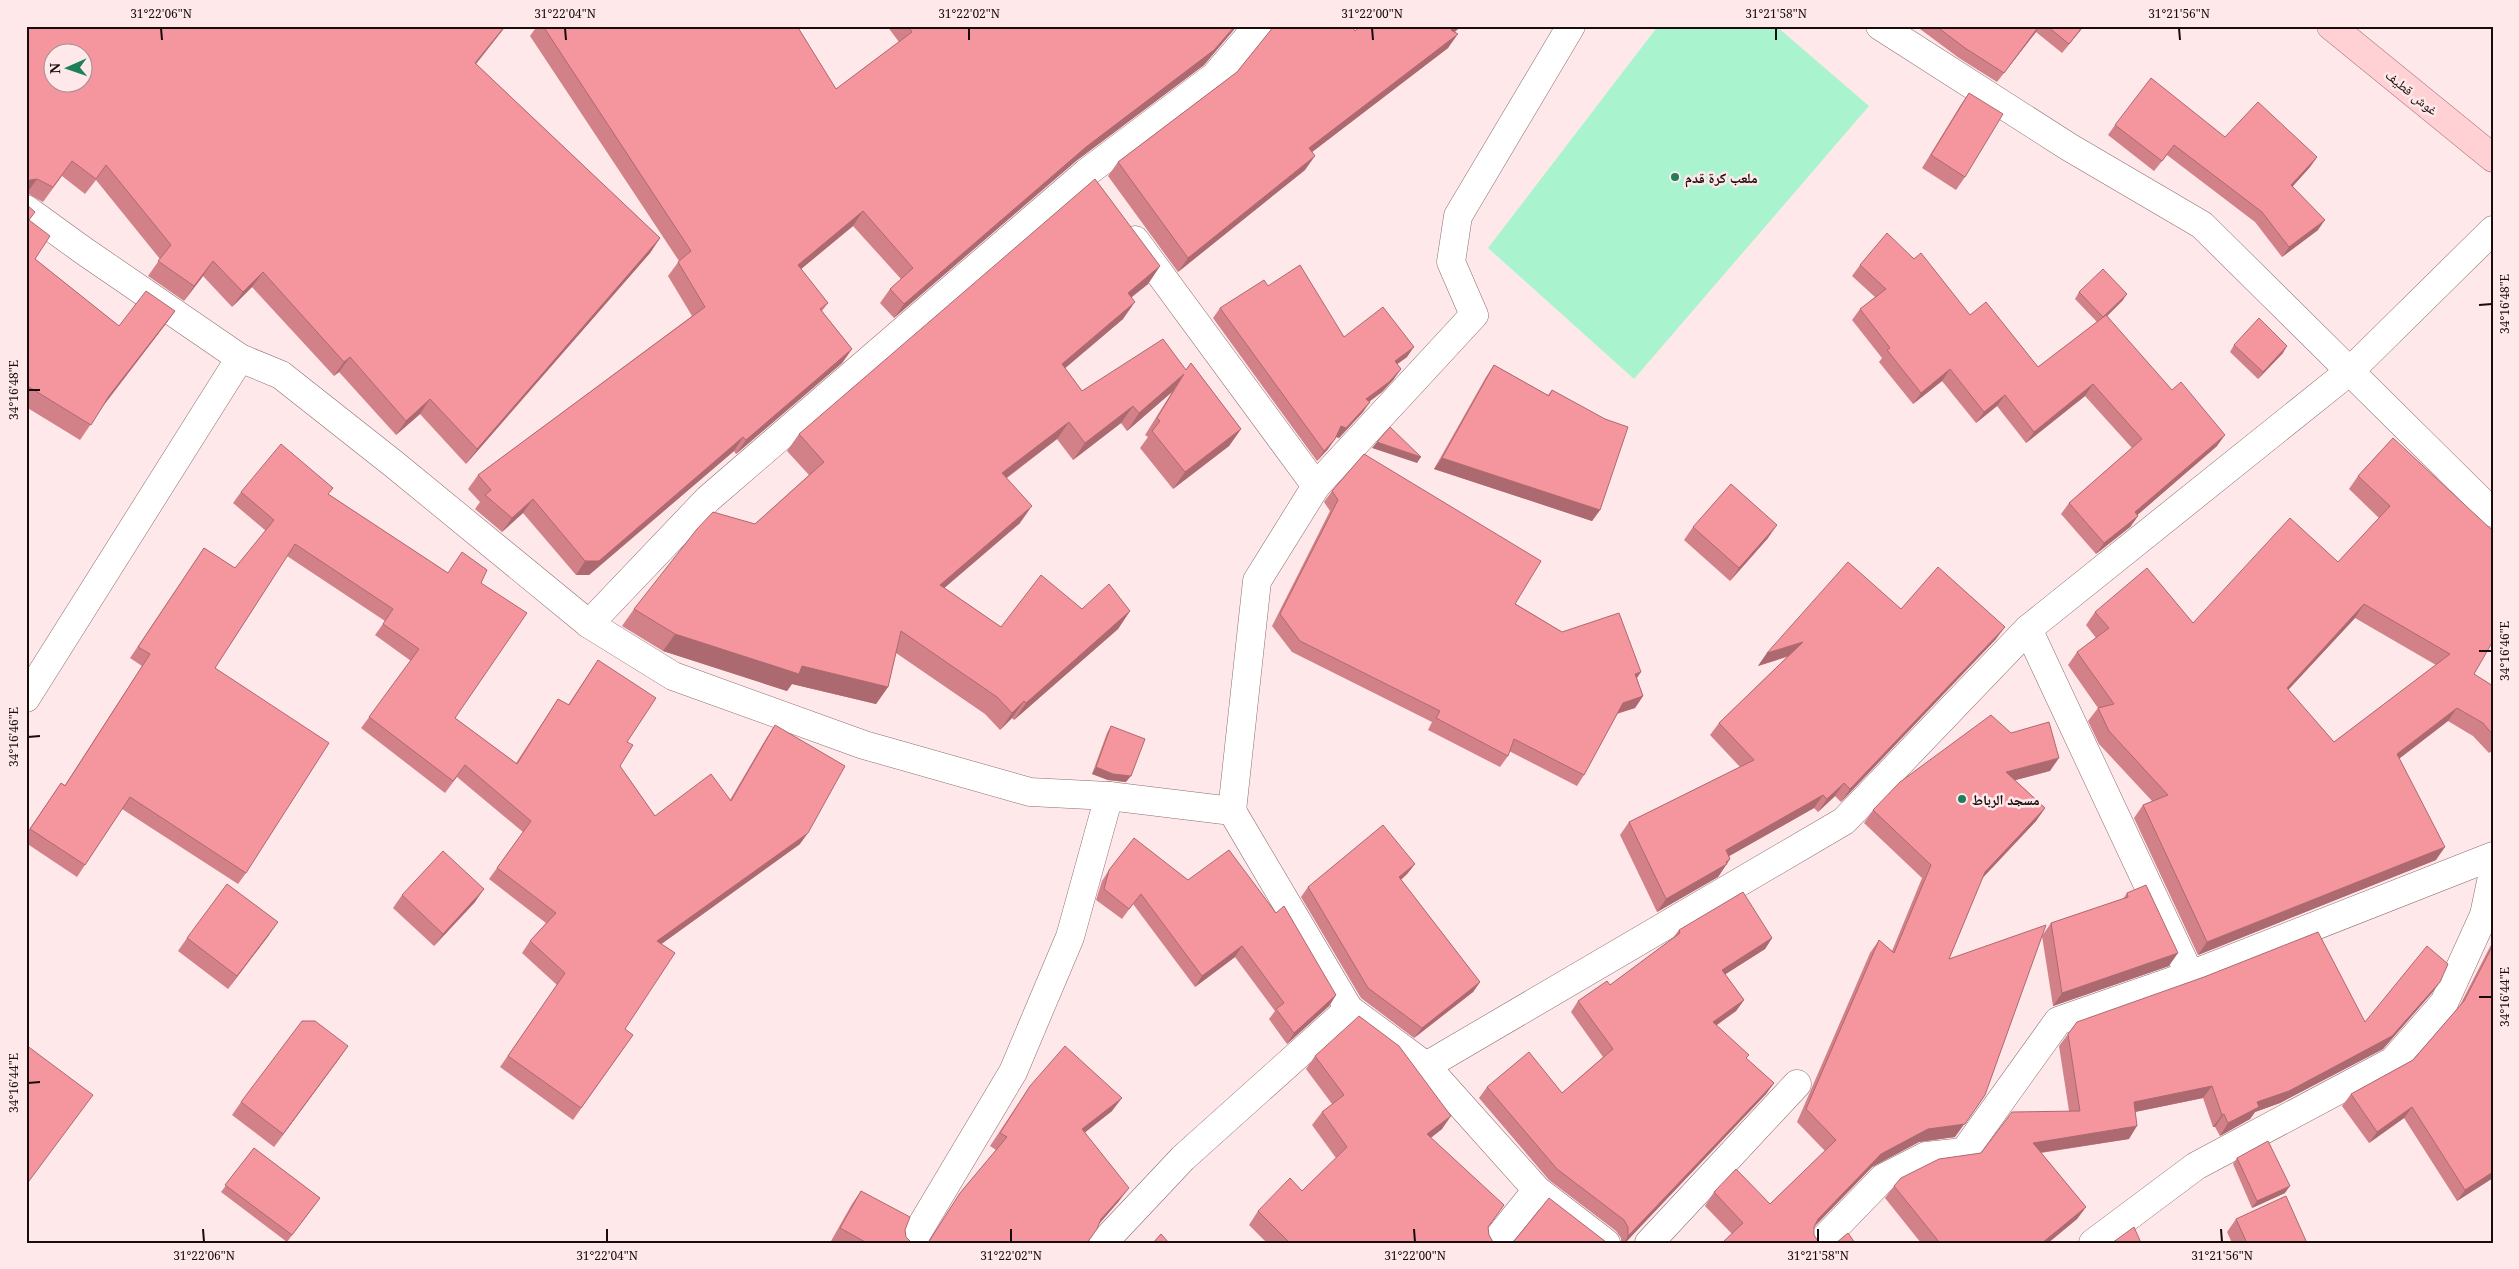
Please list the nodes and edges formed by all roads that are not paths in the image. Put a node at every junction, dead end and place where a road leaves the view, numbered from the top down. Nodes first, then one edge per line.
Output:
1 (1258, 26) edge
2 (1571, 26) edge
3 (1880, 26) edge
4 (2331, 26) edge
5 (2493, 158) edge
6 (1086, 173) junction
7 (1104, 197) edge
8 (26, 209) edge
9 (1121, 221) edge
10 (2493, 230) edge
11 (240, 358) junction
12 (2351, 370) junction
13 (1316, 486) junction
14 (2493, 513) edge
15 (589, 624) junction
16 (2028, 629) junction
17 (26, 698) edge
18 (1109, 796) junction
19 (1232, 811) junction
20 (2493, 856) edge
21 (2493, 872) edge
22 (2190, 975) junction
23 (1349, 1009) junction
24 (1426, 1066) junction
25 (1797, 1084) dead end
26 (1537, 1190) junction
27 (911, 1243) edge
28 (1103, 1243) edge
29 (1494, 1243) edge
30 (1606, 1243) edge
31 (1649, 1243) edge
32 (1820, 1243) edge
33 (2093, 1243) edge

1 - 6 street
2 - 13 street
3 - 12 street
4 - 5 main road, غوش قطيف
6 - 7 street
6 - 15 street
8 - 11 street
9 - 13 street
10 - 12 street
11 - 15 street
11 - 17 street
12 - 14 street
12 - 16 street
13 - 19 street
15 - 18 street
16 - 22 street
16 - 24 street
18 - 19 street
18 - 27 street
19 - 23 street
20 - 22 street
21 - 33 street
22 - 32 street
23 - 24 street
23 - 28 street
24 - 26 street
25 - 31 street
26 - 29 street
26 - 30 street

